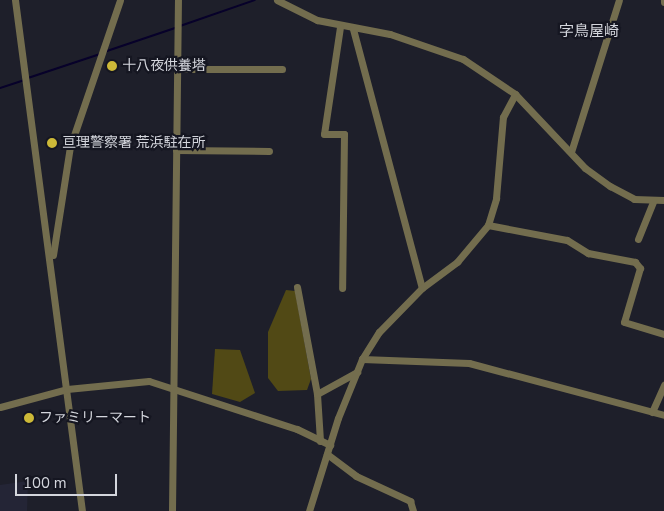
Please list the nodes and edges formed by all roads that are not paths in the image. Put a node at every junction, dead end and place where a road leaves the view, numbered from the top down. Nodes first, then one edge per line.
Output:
1 (16, 0) edge
2 (120, 0) edge
3 (178, 0) edge
4 (277, 0) edge
5 (619, 0) edge
6 (340, 27) junction
7 (353, 29) junction
8 (282, 68) dead end
9 (177, 69) junction
10 (515, 94) junction
11 (176, 150) junction
12 (269, 151) dead end
13 (571, 152) junction
14 (664, 200) edge
15 (653, 202) junction
16 (488, 225) junction
17 (638, 239) dead end
18 (52, 262) junction
19 (297, 287) dead end
20 (342, 288) dead end
21 (422, 288) junction
22 (664, 334) edge
23 (362, 359) junction
24 (357, 372) junction
25 (664, 385) edge
26 (173, 386) junction
27 (67, 389) junction
28 (317, 394) junction
29 (0, 407) edge
30 (652, 412) junction
31 (664, 415) edge
32 (320, 441) junction
33 (330, 445) junction
34 (327, 454) junction
35 (82, 511) edge
36 (172, 511) edge
37 (309, 511) edge
38 (413, 511) edge

1 - 18 street
2 - 18 street
3 - 9 street
4 - 6 street
5 - 13 street
6 - 7 street
6 - 20 street
7 - 10 street
7 - 21 street
8 - 9 street
9 - 11 street
10 - 13 street
10 - 16 street
11 - 12 street
11 - 26 street
13 - 15 street
14 - 15 street
15 - 17 street
16 - 21 street
16 - 22 street
18 - 27 street
19 - 28 street
21 - 23 street
23 - 24 street
23 - 30 street
24 - 28 street
24 - 33 street
25 - 30 street
26 - 27 street
26 - 32 street
26 - 36 street
27 - 29 street
27 - 35 street
28 - 32 street
30 - 31 street
32 - 33 street
33 - 34 street
34 - 37 street
34 - 38 street

